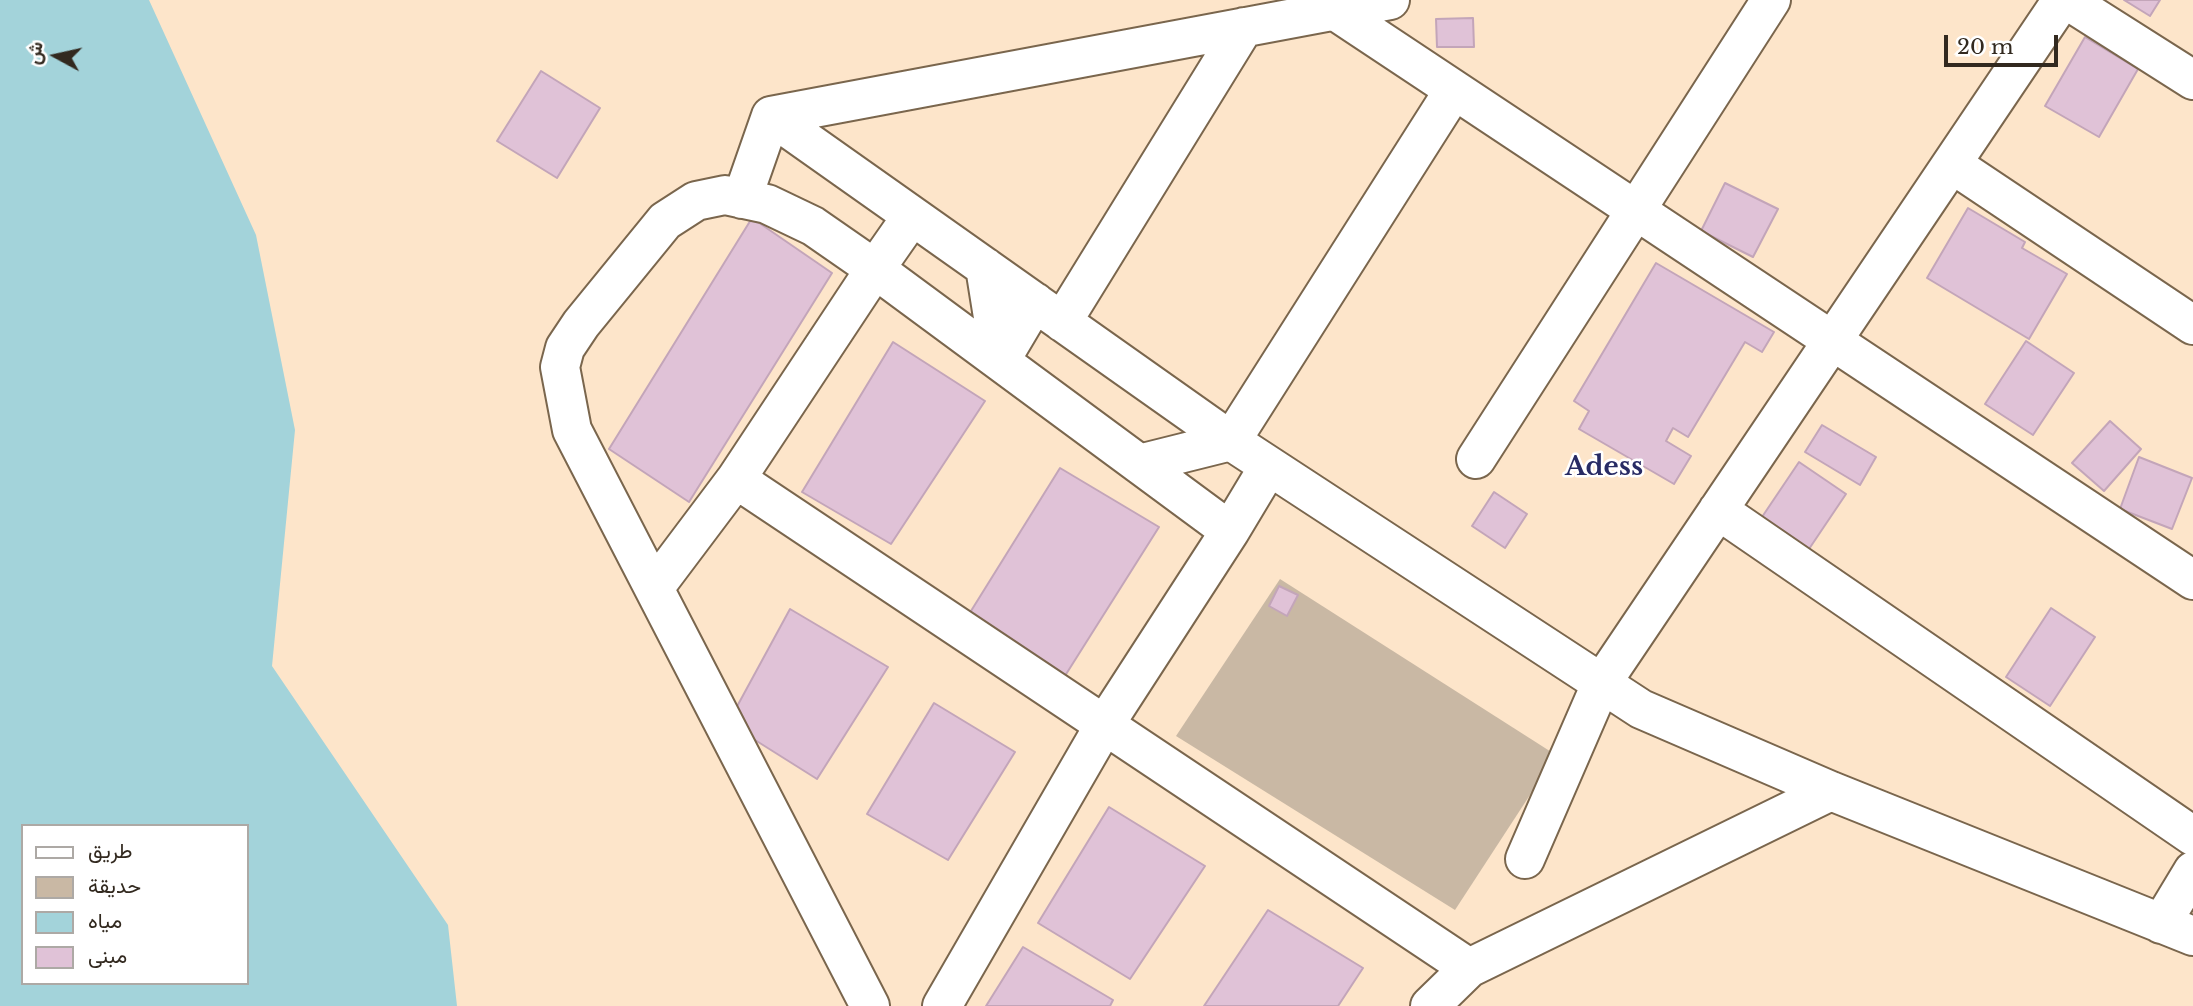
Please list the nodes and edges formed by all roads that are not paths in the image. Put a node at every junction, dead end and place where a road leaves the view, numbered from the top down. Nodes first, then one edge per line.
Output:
1 (1390, 0) edge
2 (1771, 0) edge
3 (2062, 0) edge
4 (2067, 0) edge
5 (1334, 10) junction
6 (1244, 27) junction
7 (2193, 80) edge
8 (1454, 90) junction
9 (771, 116) junction
10 (1952, 164) junction
11 (742, 199) junction
12 (1635, 210) junction
13 (912, 216) junction
14 (985, 267) junction
15 (875, 269) junction
16 (991, 310) junction
17 (1048, 312) junction
18 (942, 319) junction
19 (2193, 325) edge
20 (1833, 341) junction
21 (1000, 361) junction
22 (1231, 441) junction
23 (1476, 459) dead end
24 (1139, 464) junction
25 (1269, 466) junction
26 (736, 480) junction
27 (1718, 510) junction
28 (1230, 531) junction
29 (2193, 580) edge
30 (654, 588) junction
31 (1601, 684) junction
32 (1105, 724) junction
33 (1831, 791) junction
34 (2193, 836) edge
35 (1525, 859) dead end
36 (2193, 871) edge
37 (2177, 930) edge
38 (1469, 968) junction
39 (870, 1006) edge
40 (942, 1006) edge
41 (1430, 1006) edge

1 - 5 street
2 - 12 street
3 - 10 street
4 - 7 street
5 - 6 street
5 - 8 street
6 - 9 street
6 - 17 street
8 - 12 street
8 - 22 street
9 - 11 street
9 - 13 street
10 - 19 street
10 - 20 street
11 - 15 street
11 - 30 street
12 - 20 street
12 - 23 street
13 - 14 street
13 - 15 street
14 - 16 street
14 - 17 street
15 - 18 street
15 - 26 street
16 - 17 street
16 - 18 street
16 - 21 street
17 - 21 street
17 - 22 street
18 - 21 street
20 - 27 street
20 - 29 street
21 - 24 street
22 - 24 street
22 - 25 street
24 - 28 street
25 - 28 street
25 - 31 street
26 - 30 street
26 - 32 street
27 - 31 street
27 - 34 street
28 - 32 street
30 - 39 street
31 - 33 street
31 - 35 street
32 - 38 street
32 - 40 street
33 - 37 street
33 - 38 street
36 - 37 street
38 - 41 street

